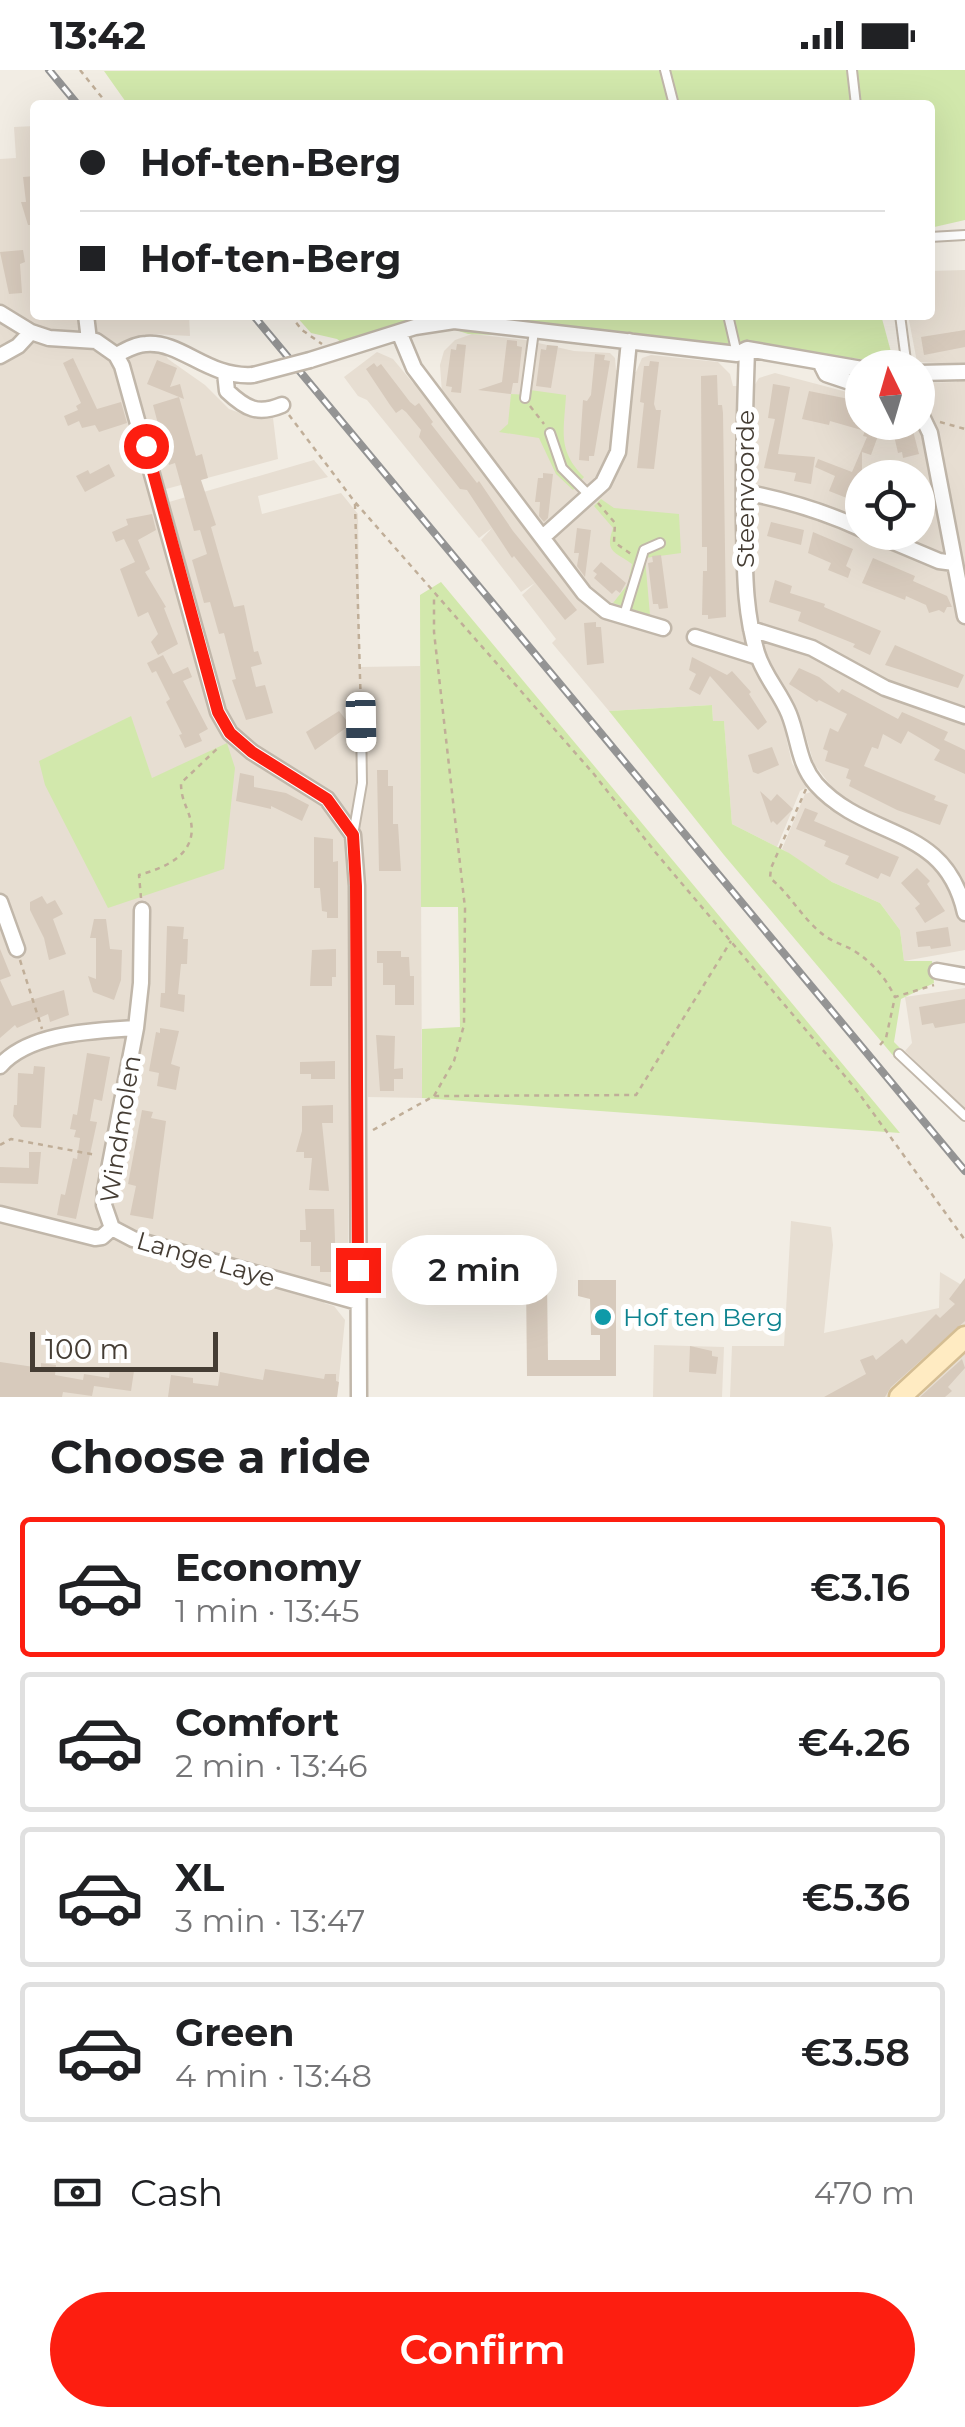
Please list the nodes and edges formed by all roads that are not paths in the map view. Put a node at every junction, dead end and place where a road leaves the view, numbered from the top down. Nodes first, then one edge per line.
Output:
1 (665, 70) edge
2 (852, 70) edge
3 (673, 100) edge
4 (855, 100) edge
5 (965, 235) edge
6 (935, 237) edge
7 (0, 313) edge
8 (86, 320) edge
9 (730, 320) edge
10 (901, 320) edge
11 (534, 331) junction
12 (31, 332) junction
13 (399, 332) junction
14 (88, 340) junction
15 (629, 341) junction
16 (905, 350) edge
17 (742, 352) junction
18 (116, 355) junction
19 (0, 356) edge
20 (820, 364) junction
21 (845, 367) edge
22 (965, 372) edge
23 (225, 373) junction
24 (935, 373) edge
25 (845, 380) edge
26 (525, 398) road end
27 (282, 405) road end
28 (550, 433) road end
29 (931, 440) edge
30 (744, 492) junction
31 (590, 495) junction
32 (845, 521) edge
33 (544, 536) junction
34 (660, 543) dead end
35 (913, 550) edge
36 (954, 563) junction
37 (624, 616) junction
38 (965, 616) edge
39 (662, 628) dead end
40 (751, 629) junction
41 (694, 637) dead end
42 (758, 657) junction
43 (965, 716) edge
44 (361, 722) road end
45 (353, 835) junction
46 (0, 902) edge
47 (142, 910) road end
48 (965, 913) edge
49 (17, 949) road end
50 (965, 976) edge
51 (939, 977) road end
52 (136, 1028) junction
53 (899, 1054) dead end
54 (0, 1066) edge
55 (965, 1116) edge
56 (0, 1214) edge
57 (112, 1228) junction
58 (358, 1302) junction
59 (965, 1337) edge
60 (359, 1397) edge
61 (900, 1397) edge

1 - 3 lane
2 - 4 lane
5 - 6 lane
7 - 12 street
8 - 14 street
9 - 17 lane
10 - 16 lane
11 - 13 street
11 - 15 street
11 - 26 lane
12 - 14 street
12 - 19 street
13 - 23 street, bridge
13 - 33 street
14 - 18 street
15 - 17 street
15 - 31 street
17 - 20 street
17 - 30 street, Steenvoorde
18 - 23 street
18 - 45 street
20 - 21 street
20 - 25 street
22 - 24 street
23 - 27 street
28 - 31 lane
29 - 36 street
30 - 32 street
30 - 40 street, Steenvoorde
31 - 33 street
33 - 37 street
34 - 37 lane
35 - 36 street
36 - 38 street
37 - 39 street
40 - 42 street, Steenvoorde
40 - 43 street
41 - 42 street
42 - 48 street, Steenvoorde
44 - 45 lane
45 - 58 street
46 - 49 street
47 - 52 street, Windmolen
50 - 51 street
52 - 54 street, Windmolen
52 - 57 street, Windmolen
53 - 55 lane
56 - 57 street, Lange Laye
57 - 58 street, Lange Laye
58 - 60 street
59 - 61 street

